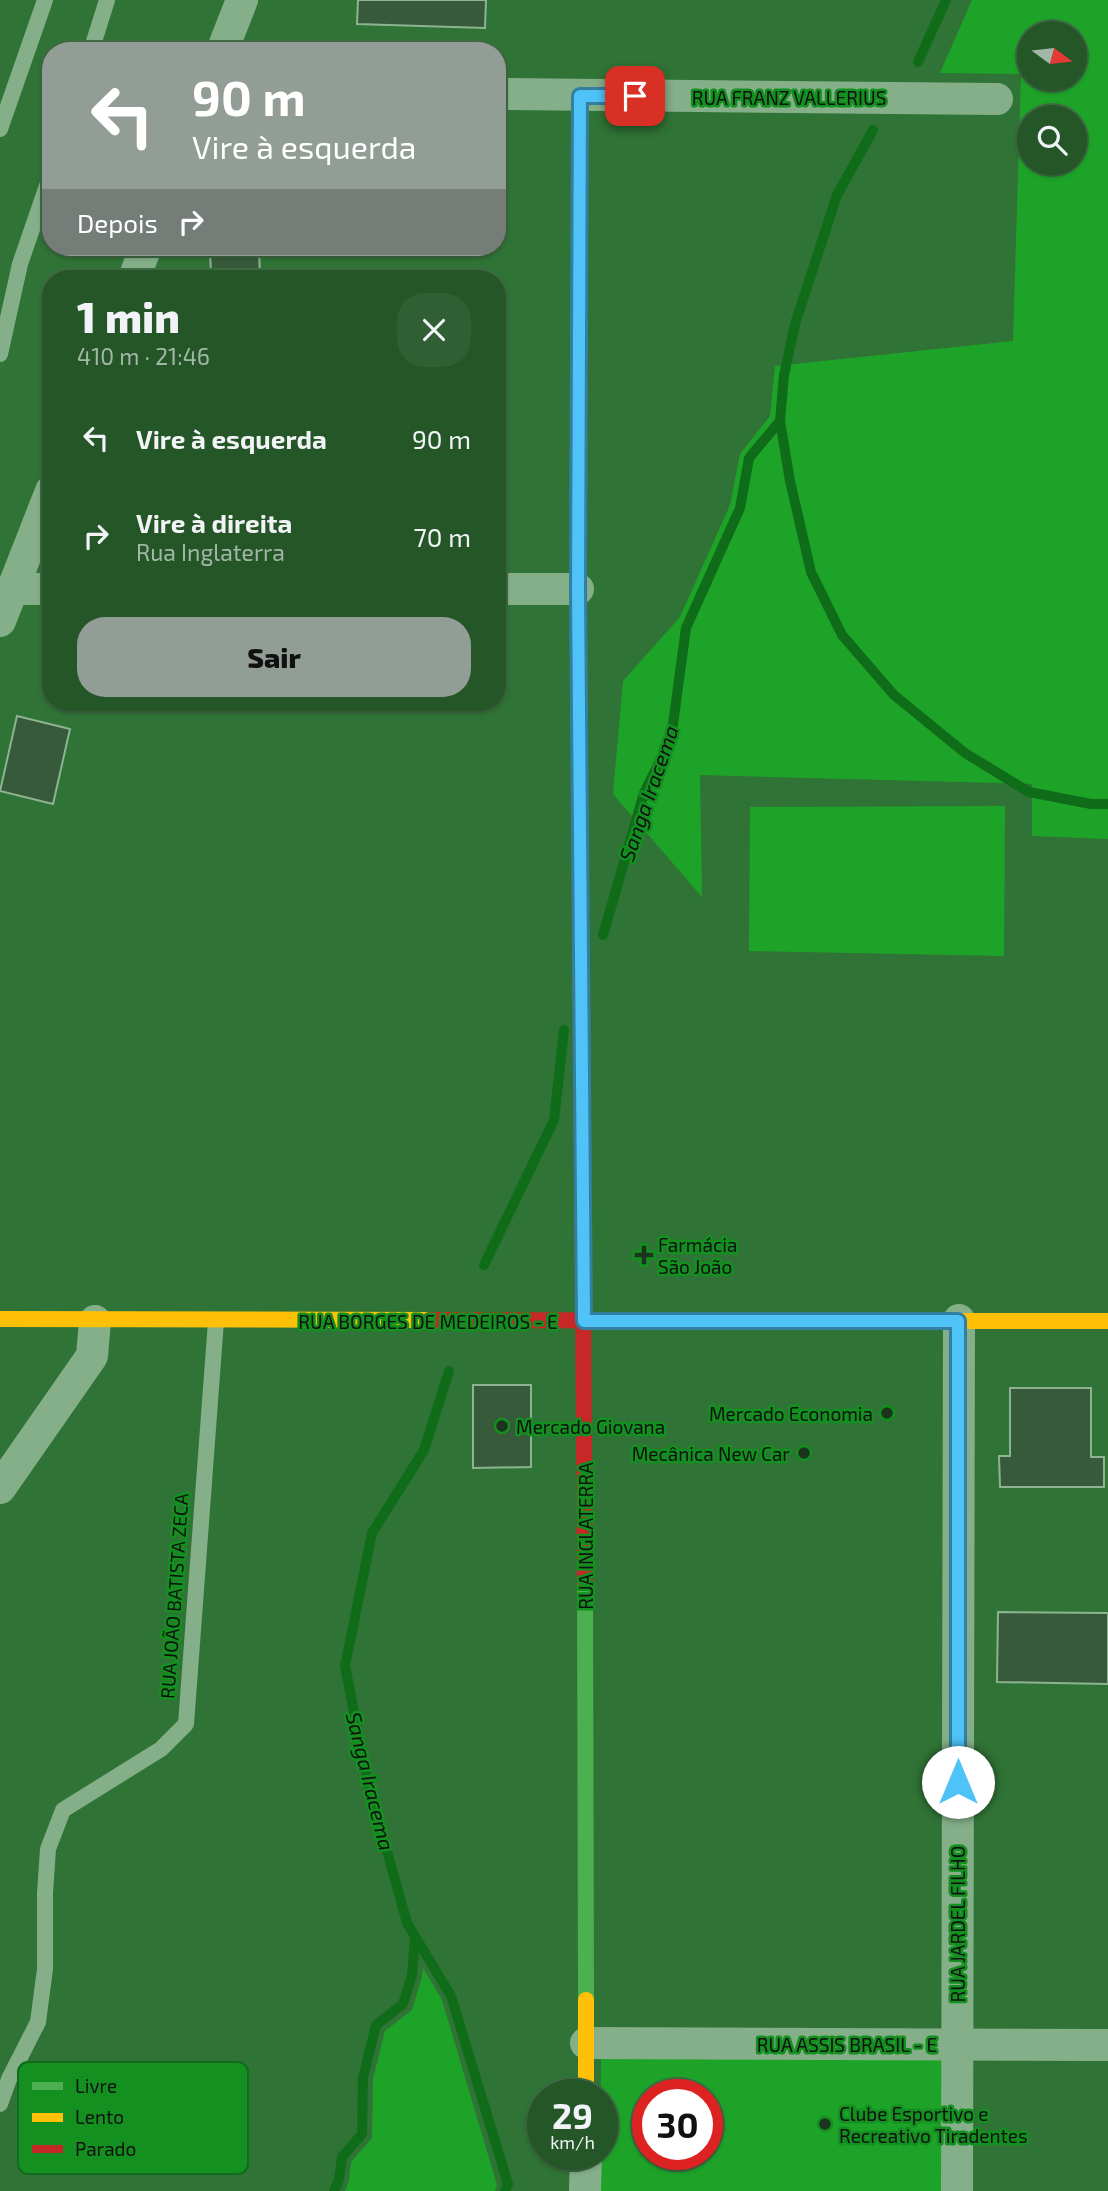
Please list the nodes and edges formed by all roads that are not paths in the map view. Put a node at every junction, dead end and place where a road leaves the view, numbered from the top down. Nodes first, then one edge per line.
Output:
1 (45, 0) edge
2 (107, 0) edge
3 (242, 0) edge
4 (94, 42) edge
5 (226, 42) edge
6 (506, 94) edge
7 (580, 96) junction
8 (997, 99) dead end
9 (0, 129) edge
10 (42, 200) edge
11 (0, 354) edge
12 (42, 514) edge
13 (12, 589) junction
14 (42, 589) edge
15 (506, 589) edge
16 (578, 589) junction
17 (0, 621) edge
18 (0, 1319) edge
19 (95, 1321) junction
20 (216, 1321) junction
21 (584, 1321) junction
22 (958, 1321) junction
23 (1108, 1321) edge
24 (0, 1488) edge
25 (586, 2043) junction
26 (957, 2045) junction
27 (1108, 2045) edge
28 (586, 2079) edge
29 (0, 2104) edge
30 (586, 2170) edge
31 (585, 2191) edge
32 (957, 2191) edge

1 - 9 lane
2 - 4 lane
3 - 5 street
6 - 7 street, RUA FRANZ VALLERIUS
7 - 8 street, RUA FRANZ VALLERIUS
7 - 16 street, RUA INGLATERRA
10 - 11 lane
12 - 13 street
13 - 14 street
13 - 17 street
15 - 16 street
16 - 21 street, RUA INGLATERRA
18 - 19 street, RUA BORGES DE MEDEIROS - E
19 - 20 street, RUA BORGES DE MEDEIROS - E
19 - 24 street
20 - 21 street, RUA BORGES DE MEDEIROS - E
20 - 29 lane, RUA JOÃO BATISTA ZECA
21 - 22 street, RUA BORGES DE MEDEIROS - E
21 - 25 street, RUA INGLATERRA
22 - 23 street, RUA BORGES DE MEDEIROS - E
22 - 26 street, RUA JARDEL FILHO
25 - 26 street, RUA ASSIS BRASIL - E
25 - 28 street, RUA INGLATERRA
26 - 27 street, RUA ASSIS BRASIL - E
26 - 32 street, RUA JARDEL FILHO
30 - 31 street

